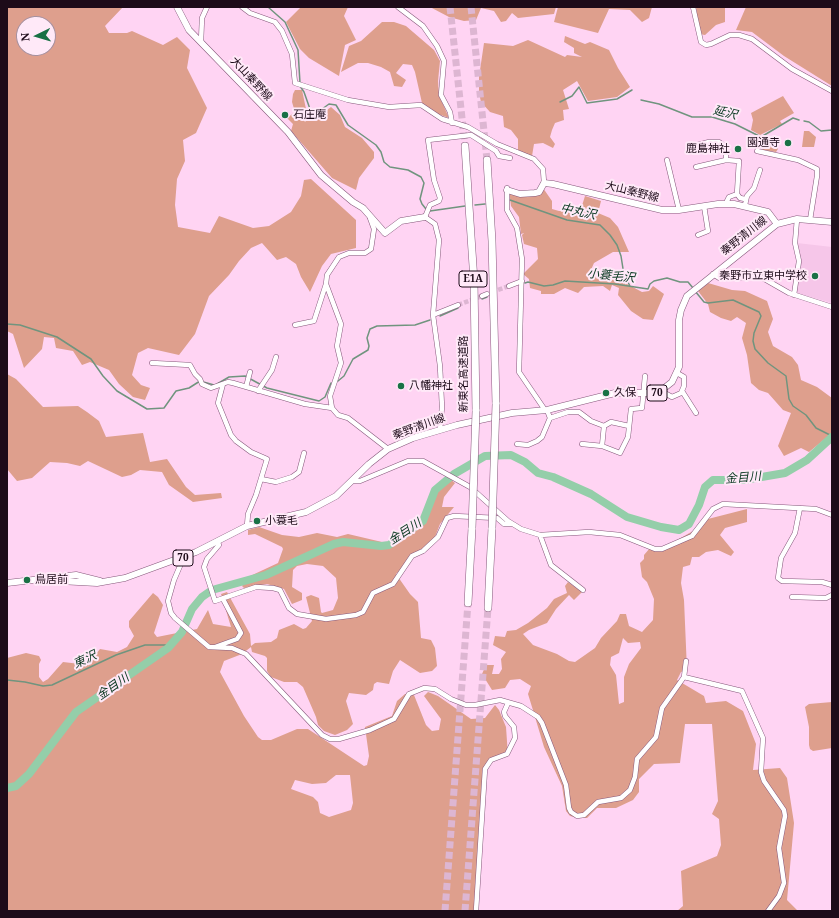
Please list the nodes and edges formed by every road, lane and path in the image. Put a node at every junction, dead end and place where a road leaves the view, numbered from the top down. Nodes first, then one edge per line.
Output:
1 (177, 7) edge
2 (207, 7) edge
3 (242, 7) edge
4 (398, 7) edge
5 (693, 7) edge
6 (201, 42) junction
7 (832, 91) edge
8 (452, 122) junction
9 (465, 146) tunnel mouth
10 (693, 146) dead end
11 (757, 151) dead end
12 (510, 158) dead end
13 (487, 160) tunnel mouth
14 (667, 160) dead end
15 (726, 160) junction
16 (696, 167) dead end
17 (760, 170) dead end
18 (544, 183) junction
19 (507, 189) joint
20 (737, 194) junction
21 (353, 202) junction
22 (745, 202) junction
23 (726, 203) junction
24 (704, 206) junction
25 (679, 210) junction
26 (426, 215) junction
27 (796, 219) junction
28 (810, 220) junction
29 (832, 222) edge
30 (777, 224) junction
31 (698, 235) dead end
32 (713, 274) junction
33 (522, 281) junction
34 (326, 284) junction
35 (509, 286) tunnel mouth
36 (487, 294) tunnel mouth
37 (794, 295) junction
38 (482, 296) tunnel mouth
39 (458, 305) tunnel mouth
40 (832, 307) edge
41 (433, 315) junction
42 (295, 325) dead end
43 (276, 357) dead end
44 (152, 363) dead end
45 (250, 373) dead end
46 (677, 373) junction
47 (645, 376) dead end
48 (220, 384) junction
49 (246, 387) junction
50 (259, 390) junction
51 (661, 391) junction
52 (682, 391) junction
53 (644, 393) junction
54 (332, 408) junction
55 (546, 410) junction
56 (696, 413) dead end
57 (550, 418) junction
58 (604, 426) junction
59 (629, 426) junction
60 (440, 430) junction
61 (517, 444) dead end
62 (582, 444) dead end
63 (602, 446) junction
64 (388, 449) junction
65 (304, 453) dead end
66 (261, 479) junction
67 (354, 481) junction
68 (800, 508) junction
69 (832, 515) edge
70 (512, 524) junction
71 (247, 526) junction
72 (540, 535) junction
73 (217, 541) junction
74 (180, 559) junction
75 (7, 583) edge
76 (832, 585) edge
77 (583, 590) dead end
78 (832, 595) edge
79 (792, 597) dead end
80 (223, 599) junction
81 (468, 602) tunnel mouth
82 (488, 608) tunnel mouth
83 (213, 648) junction
84 (686, 661) dead end
85 (684, 677) junction
86 (508, 702) junction
87 (476, 911) edge
88 (768, 911) edge

1 - 6 main road, 大山秦野線
2 - 6 street
3 - 8 street
4 - 8 street
5 - 7 street
6 - 21 main road, 大山秦野線
8 - 18 street
9 - 81 highway, 新東名高速道路 / E1A, bridge
10 - 15 street
11 - 28 street
12 - 26 street
13 - 82 highway, E1A, bridge
14 - 25 street
15 - 16 street
15 - 20 street
17 - 22 street
18 - 19 main road
18 - 25 main road, 大山秦野線
19 - 33 street
20 - 22 street
20 - 23 street
21 - 26 main road, 大山秦野線
21 - 34 street
22 - 23 main road, 大山秦野線
22 - 30 main road, 大山秦野線
23 - 24 main road, 大山秦野線
24 - 25 main road, 大山秦野線
24 - 31 street
26 - 41 street
27 - 28 main road, 秦野清川線 / 70
27 - 30 main road, 秦野清川線 / 70
27 - 37 street
28 - 29 main road, 秦野清川線 / 70
30 - 32 main road, 秦野清川線 / 70
32 - 37 street
32 - 46 main road, 秦野清川線 / 70
33 - 35 street
33 - 55 street
34 - 42 street
34 - 54 street
36 - 38 street
37 - 40 street
39 - 41 street
41 - 60 street
43 - 50 street
44 - 48 street
45 - 49 street
46 - 51 main road, 70
46 - 52 street
47 - 53 street
48 - 49 street
48 - 66 street
49 - 50 street
50 - 54 street
51 - 52 street
51 - 53 main road, 秦野清川線 / 70
52 - 56 street
53 - 55 main road, 秦野清川線 / 70
53 - 59 street
54 - 64 street
55 - 57 street
55 - 60 main road, 秦野清川線 / 70
57 - 58 street
57 - 61 street
58 - 59 street
58 - 63 street
59 - 63 street
60 - 64 main road, 秦野清川線 / 70
62 - 63 street
64 - 67 main road, 秦野清川線 / 70
65 - 66 street
66 - 71 street
67 - 70 street
67 - 71 main road, 秦野清川線 / 70
68 - 69 street
68 - 72 street
68 - 76 street
70 - 72 street
70 - 80 street
71 - 73 main road, 秦野清川線 / 70
72 - 77 street
73 - 74 main road, 秦野清川線 / 70
73 - 80 street
74 - 75 main road, 秦野清川線 / 70
74 - 83 street
78 - 79 street
80 - 83 street
83 - 86 street
84 - 85 street
85 - 86 street
85 - 88 street
86 - 87 street

